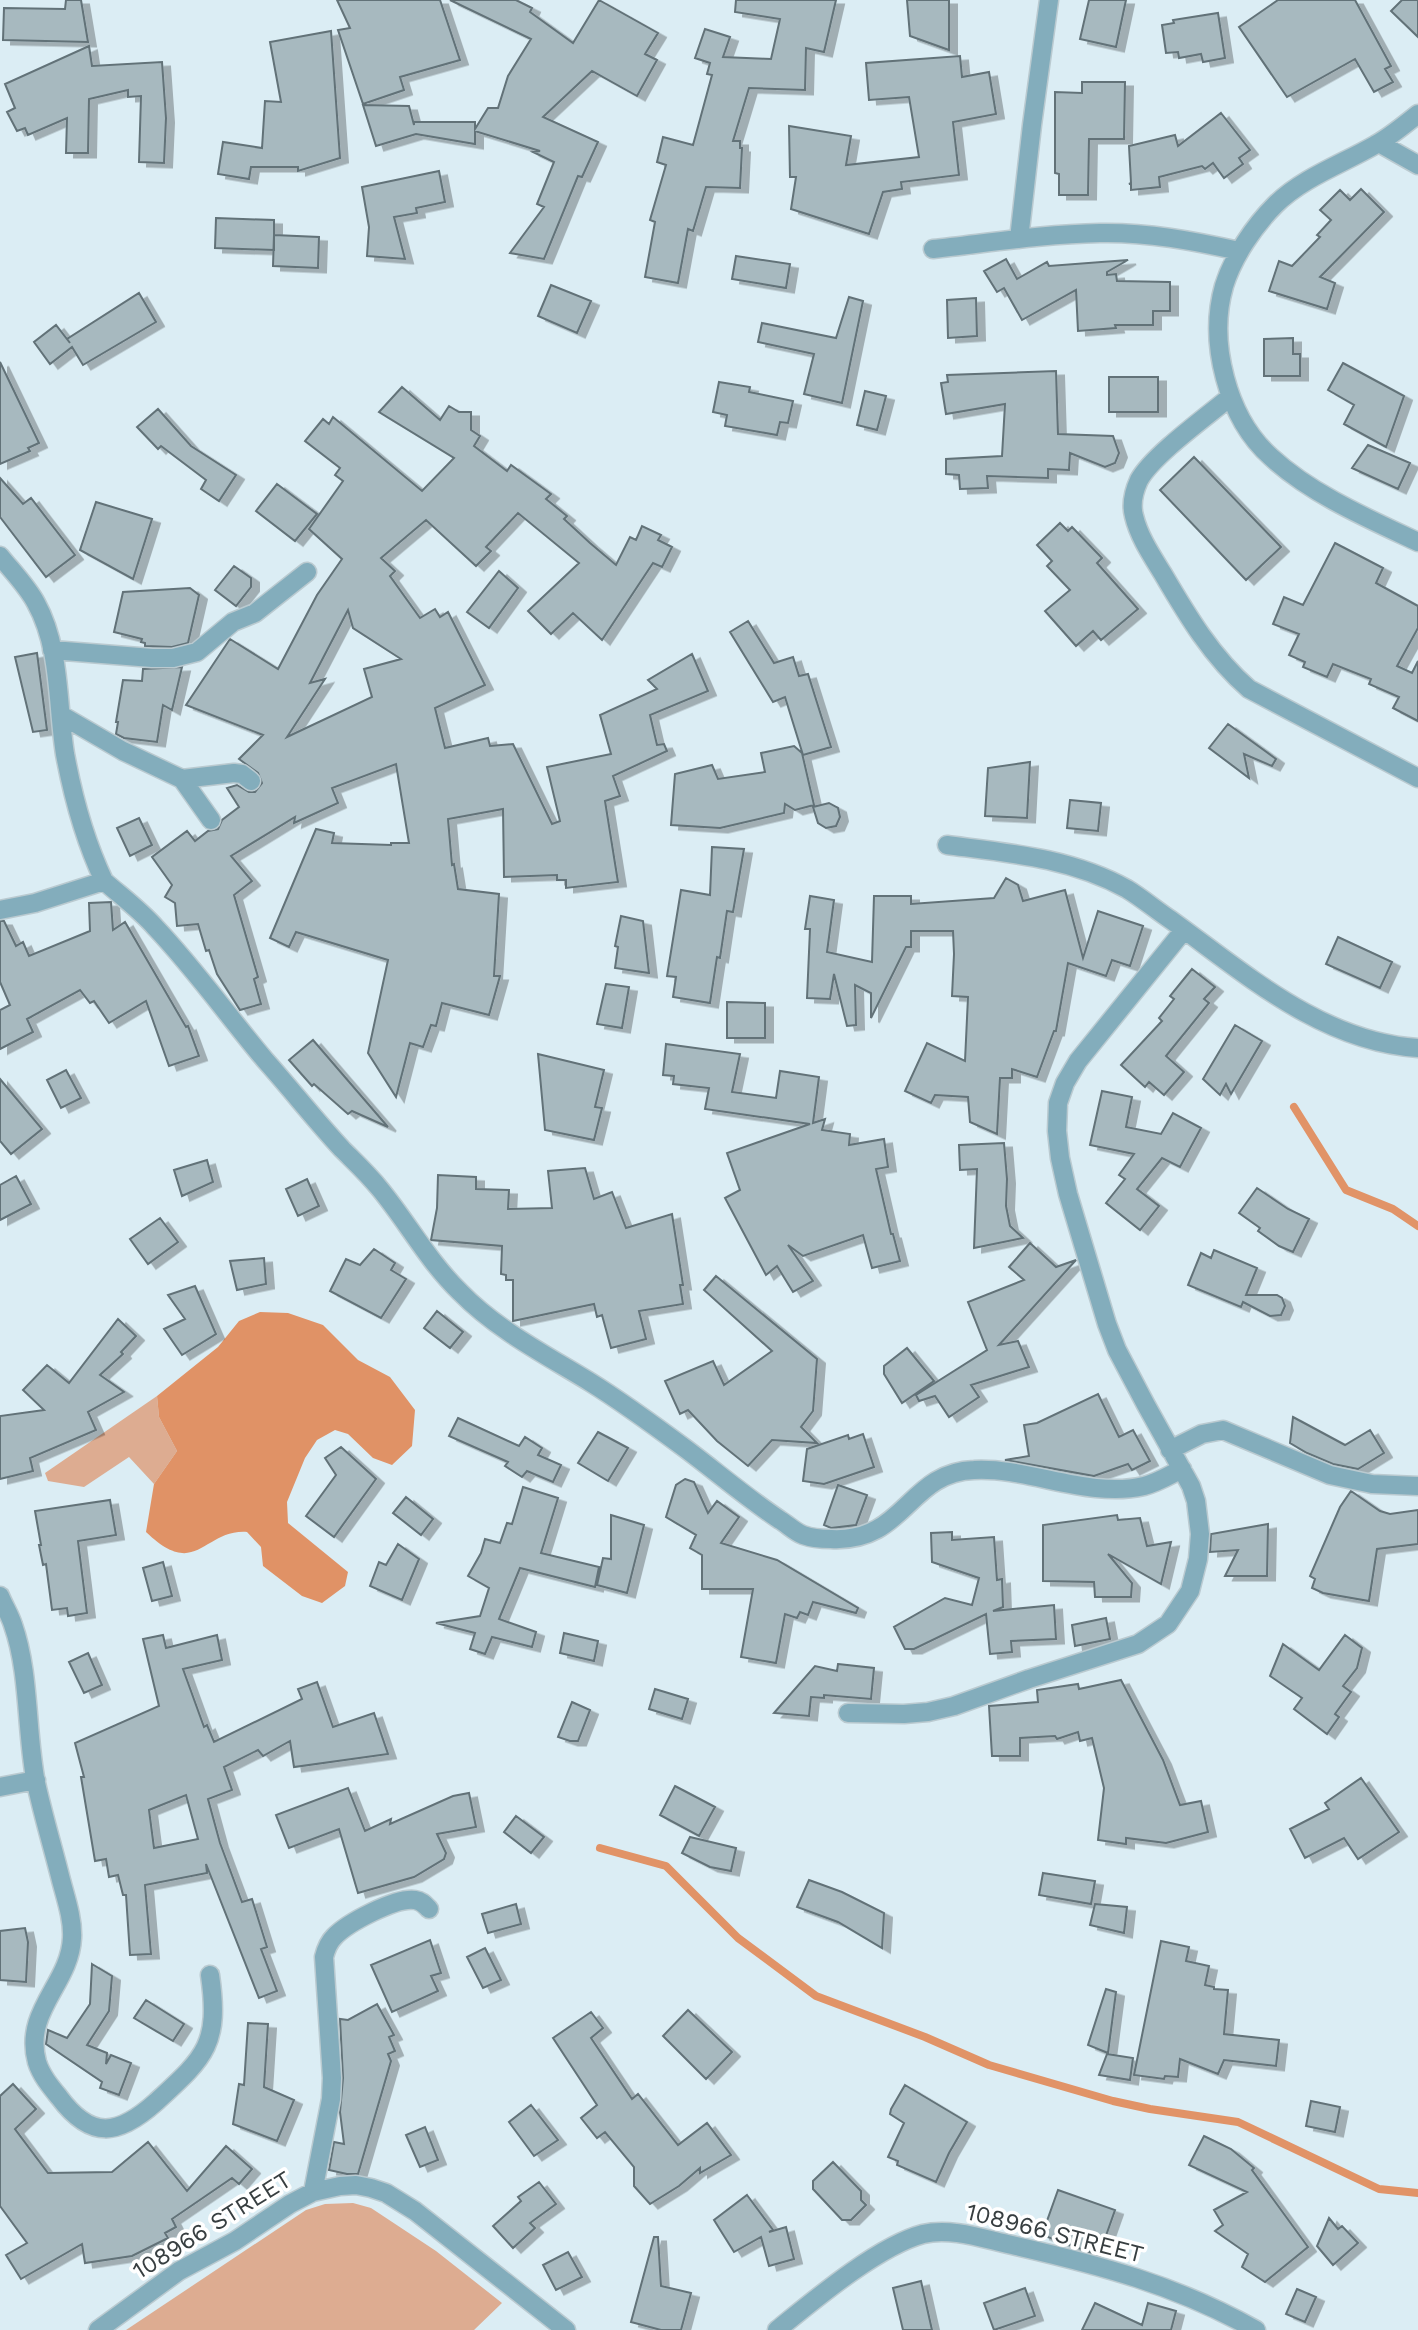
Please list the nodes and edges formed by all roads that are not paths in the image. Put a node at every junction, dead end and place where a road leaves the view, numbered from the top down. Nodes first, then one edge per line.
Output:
1 (1049, 0) edge
2 (1418, 114) edge
3 (1379, 144) junction
4 (1418, 165) edge
5 (1019, 239) junction
6 (933, 249) dead end
7 (1239, 251) junction
8 (1230, 397) junction
9 (1418, 542) edge
10 (0, 556) edge
11 (307, 572) dead end
12 (52, 650) junction
13 (61, 715) junction
14 (1418, 778) edge
15 (182, 779) junction
16 (251, 781) dead end
17 (211, 820) dead end
18 (947, 845) dead end
19 (104, 881) junction
20 (0, 910) edge
21 (1184, 930) junction
22 (1418, 1048) edge
23 (1170, 1450) junction
24 (1182, 1469) junction
25 (1418, 1486) edge
26 (0, 1596) edge
27 (848, 1713) dead end
28 (36, 1780) junction
29 (0, 1787) edge
30 (429, 1909) dead end
31 (210, 1975) dead end
32 (313, 2192) junction
33 (98, 2330) edge
34 (566, 2330) edge
35 (777, 2330) edge
36 (1256, 2330) edge

1 - 5 street
2 - 3 street
3 - 4 street
3 - 7 street
5 - 6 street
5 - 7 street
7 - 8 street
8 - 9 street
8 - 14 street
10 - 12 street
11 - 12 street
12 - 13 street
13 - 15 street
13 - 19 street
15 - 16 street
15 - 17 street
18 - 21 street
19 - 20 street
19 - 24 street
21 - 22 street
21 - 23 street
23 - 24 street
23 - 25 street
24 - 27 street
26 - 28 street
28 - 29 street
28 - 31 street
30 - 32 street
32 - 33 street, 108966 STREET
32 - 34 street, 108966 STREET
35 - 36 street, 108966 STREET

